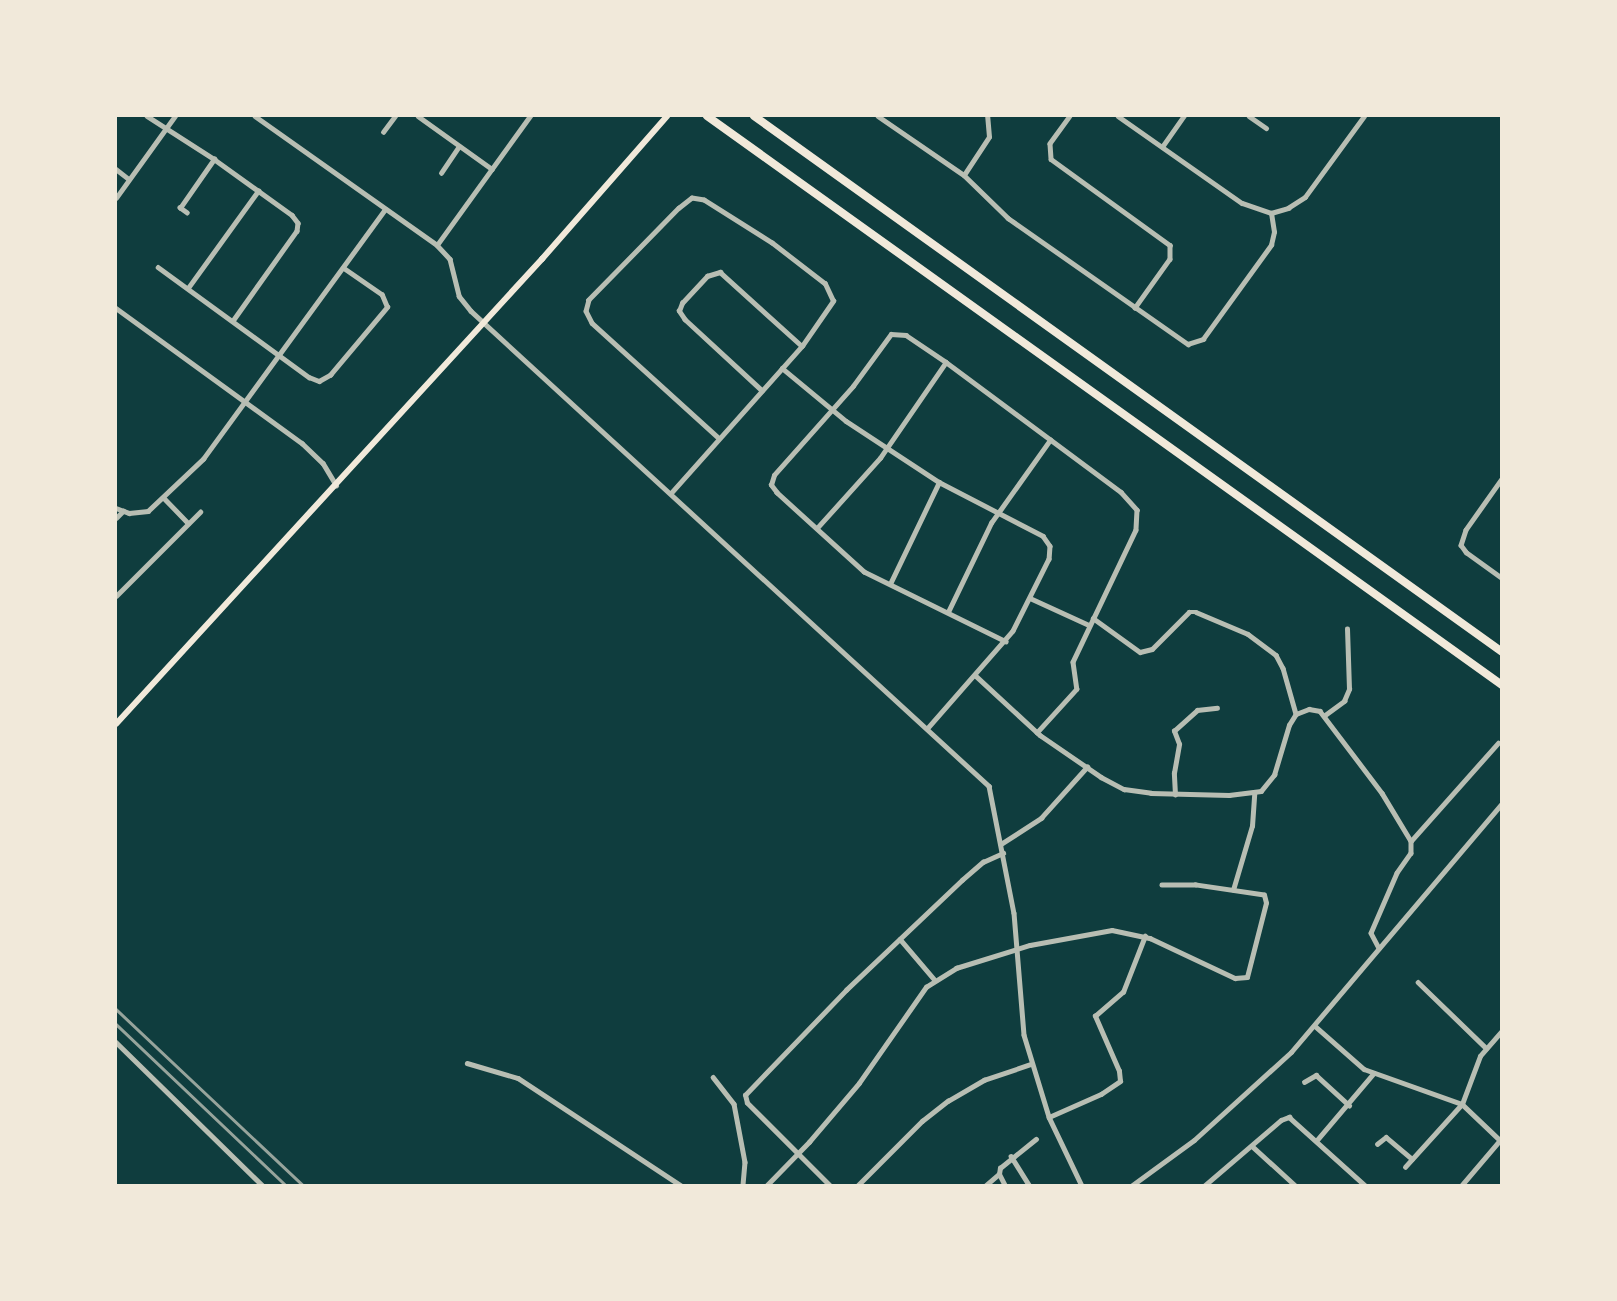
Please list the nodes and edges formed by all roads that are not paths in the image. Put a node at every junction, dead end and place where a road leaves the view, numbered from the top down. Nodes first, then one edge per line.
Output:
1 (147, 116) edge
2 (175, 116) edge
3 (258, 116) edge
4 (395, 116) edge
5 (418, 116) edge
6 (530, 116) edge
7 (667, 116) edge
8 (707, 116) edge
9 (754, 116) edge
10 (878, 116) edge
11 (987, 116) edge
12 (1070, 116) edge
13 (1118, 116) edge
14 (1184, 116) edge
15 (1248, 116) edge
16 (1364, 116) edge
17 (166, 128) junction
18 (1265, 128) dead end
19 (383, 132) dead end
20 (459, 146) junction
21 (1162, 147) junction
22 (214, 159) junction
23 (116, 169) edge
24 (492, 169) junction
25 (441, 173) dead end
26 (964, 176) junction
27 (129, 179) junction
28 (258, 191) junction
29 (116, 198) edge
30 (385, 209) junction
31 (187, 213) dead end
32 (1271, 213) junction
33 (437, 245) junction
34 (158, 267) dead end
35 (343, 268) junction
36 (188, 288) junction
37 (116, 308) edge
38 (1135, 308) junction
39 (233, 321) junction
40 (484, 322) junction
41 (802, 346) junction
42 (280, 355) junction
43 (946, 362) junction
44 (782, 368) junction
45 (762, 391) junction
46 (247, 402) junction
47 (831, 410) junction
48 (719, 438) junction
49 (1050, 440) junction
50 (888, 448) junction
51 (331, 473) junction
52 (342, 478) junction
53 (1502, 479) edge
54 (939, 482) junction
55 (336, 485) junction
56 (671, 493) junction
57 (164, 498) junction
58 (116, 508) edge
59 (122, 512) junction
60 (200, 512) dead end
61 (997, 513) junction
62 (116, 518) edge
63 (188, 523) junction
64 (817, 528) junction
65 (1502, 578) edge
66 (890, 584) junction
67 (116, 596) edge
68 (1030, 598) junction
69 (948, 612) junction
70 (1093, 618) junction
71 (1089, 625) junction
72 (1346, 629) dead end
73 (1006, 642) junction
74 (1502, 652) edge
75 (976, 676) junction
76 (1502, 685) edge
77 (1217, 708) dead end
78 (1296, 714) junction
79 (1325, 715) junction
80 (116, 724) edge
81 (928, 728) junction
82 (1035, 731) junction
83 (1498, 743) dead end
84 (1087, 767) junction
85 (1254, 794) junction
86 (1175, 795) junction
87 (1502, 803) edge
88 (1411, 841) junction
89 (1001, 844) junction
90 (1003, 853) junction
91 (1162, 885) dead end
92 (1233, 890) junction
93 (1145, 936) junction
94 (900, 939) junction
95 (1379, 948) junction
96 (1016, 949) junction
97 (934, 979) junction
98 (1418, 982) dead end
99 (1315, 1026) junction
100 (1502, 1031) edge
101 (116, 1042) edge
102 (1486, 1048) junction
103 (467, 1063) dead end
104 (1031, 1064) junction
105 (1373, 1074) junction
106 (713, 1077) dead end
107 (1304, 1082) dead end
108 (745, 1095) junction
109 (733, 1102) junction
110 (1462, 1104) junction
111 (1349, 1105) junction
112 (1048, 1117) junction
113 (1036, 1139) dead end
114 (1317, 1140) junction
115 (1501, 1140) edge
116 (1377, 1144) dead end
117 (1252, 1146) junction
118 (798, 1154) junction
119 (1011, 1156) junction
120 (1412, 1159) junction
121 (1405, 1167) dead end
122 (999, 1174) junction
123 (1290, 1180) junction
124 (263, 1185) edge
125 (682, 1185) edge
126 (743, 1185) edge
127 (766, 1185) edge
128 (830, 1185) edge
129 (857, 1185) edge
130 (985, 1185) edge
131 (1005, 1185) edge
132 (1030, 1185) edge
133 (1082, 1185) edge
134 (1131, 1185) edge
135 (1204, 1185) edge
136 (1285, 1185) edge
137 (1296, 1185) edge
138 (1366, 1185) edge
139 (1461, 1185) edge

1 - 17 street
2 - 17 street
3 - 30 street
4 - 19 street
5 - 20 street
6 - 24 street
7 - 40 main road
8 - 76 highway
9 - 74 highway
10 - 26 street
11 - 26 street
12 - 38 street
13 - 21 street
14 - 21 street
15 - 18 street
16 - 32 street
17 - 22 street
17 - 27 street
20 - 24 street
20 - 25 street
21 - 32 street
22 - 28 street
22 - 31 street
23 - 27 street
24 - 33 street
26 - 38 street
27 - 29 street
28 - 36 street
28 - 39 street
30 - 33 street
30 - 35 street
32 - 38 street
33 - 40 street
34 - 36 street
35 - 42 street
35 - 42 street
36 - 39 street
37 - 46 street
39 - 42 street
40 - 52 main road
40 - 56 street
41 - 44 street
41 - 45 street
41 - 48 street
42 - 46 street
43 - 47 street
43 - 49 street
43 - 50 street
44 - 45 street
44 - 47 street
45 - 48 street
46 - 51 street
46 - 57 street
47 - 50 street
47 - 64 street
48 - 56 street
49 - 61 street
49 - 70 street
50 - 54 street
50 - 64 street
51 - 52 street
51 - 55 street
52 - 55 main road
53 - 65 street
54 - 61 street
54 - 66 street
55 - 80 main road
56 - 81 street
57 - 59 street
57 - 63 street
58 - 59 street
59 - 62 street
60 - 63 street
61 - 68 street
61 - 69 street
63 - 67 street
64 - 66 street
66 - 69 street
68 - 71 street
68 - 73 street
69 - 73 street
70 - 71 street
70 - 78 street
71 - 82 street
72 - 79 street
73 - 75 street
75 - 81 street
75 - 82 street
77 - 86 street
78 - 79 street
78 - 85 street
79 - 88 street
81 - 89 street
82 - 84 street
83 - 88 street
84 - 86 street
84 - 89 street
85 - 86 street
85 - 92 street
87 - 95 street
88 - 95 street
89 - 90 street
90 - 94 street
90 - 96 street
91 - 92 street
92 - 93 street
93 - 96 street
93 - 112 street
94 - 97 street
94 - 108 street
95 - 99 street
96 - 97 street
96 - 104 street
97 - 118 street
98 - 102 street
99 - 105 street
99 - 134 street
100 - 102 street
101 - 124 street
102 - 110 street
103 - 125 street
104 - 112 street
104 - 129 street
105 - 110 street
105 - 111 street
106 - 109 street
107 - 111 street
108 - 109 street
108 - 118 street
109 - 126 street
110 - 115 street
110 - 120 street
111 - 114 street
112 - 133 street
113 - 119 street
114 - 117 street
114 - 138 street
115 - 139 street
116 - 120 street
117 - 123 street
117 - 135 street
118 - 127 street
118 - 128 street
119 - 122 street
119 - 132 street
120 - 121 street
122 - 130 street
122 - 131 street
123 - 136 street
123 - 137 street

